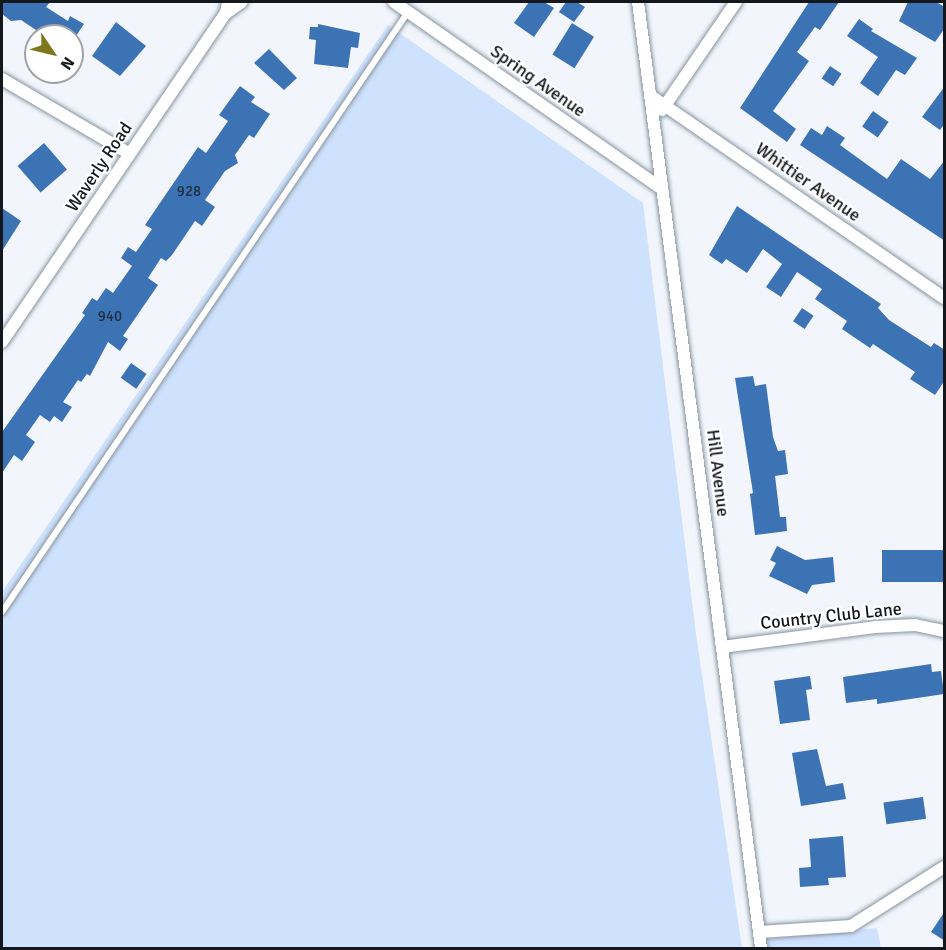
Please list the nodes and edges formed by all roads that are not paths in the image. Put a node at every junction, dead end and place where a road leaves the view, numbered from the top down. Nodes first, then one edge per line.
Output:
1 (242, 2) edge
2 (395, 2) edge
3 (638, 2) edge
4 (736, 2) edge
5 (227, 7) edge
6 (408, 12) junction
7 (2, 79) edge
8 (651, 96) junction
9 (665, 106) junction
10 (654, 121) junction
11 (130, 154) junction
12 (662, 189) junction
13 (945, 298) edge
14 (2, 342) edge
15 (2, 612) edge
16 (945, 631) edge
17 (722, 647) junction
18 (945, 867) edge
19 (759, 932) junction
20 (761, 948) edge

1 - 5 street, Waverly Road
2 - 6 street, Spring Avenue
3 - 8 street, Hill Avenue
4 - 9 street
5 - 11 street, Waverly Road
6 - 12 street, Spring Avenue
6 - 15 lane
7 - 11 street
8 - 9 street, Whittier Avenue
8 - 10 street, Hill Avenue
9 - 10 street
9 - 13 street, Whittier Avenue
10 - 12 street, Hill Avenue
11 - 14 street, Waverly Road
12 - 17 street, Hill Avenue
16 - 17 street, Country Club Lane
17 - 19 street, Hill Avenue
18 - 19 street
19 - 20 street, Hill Avenue

